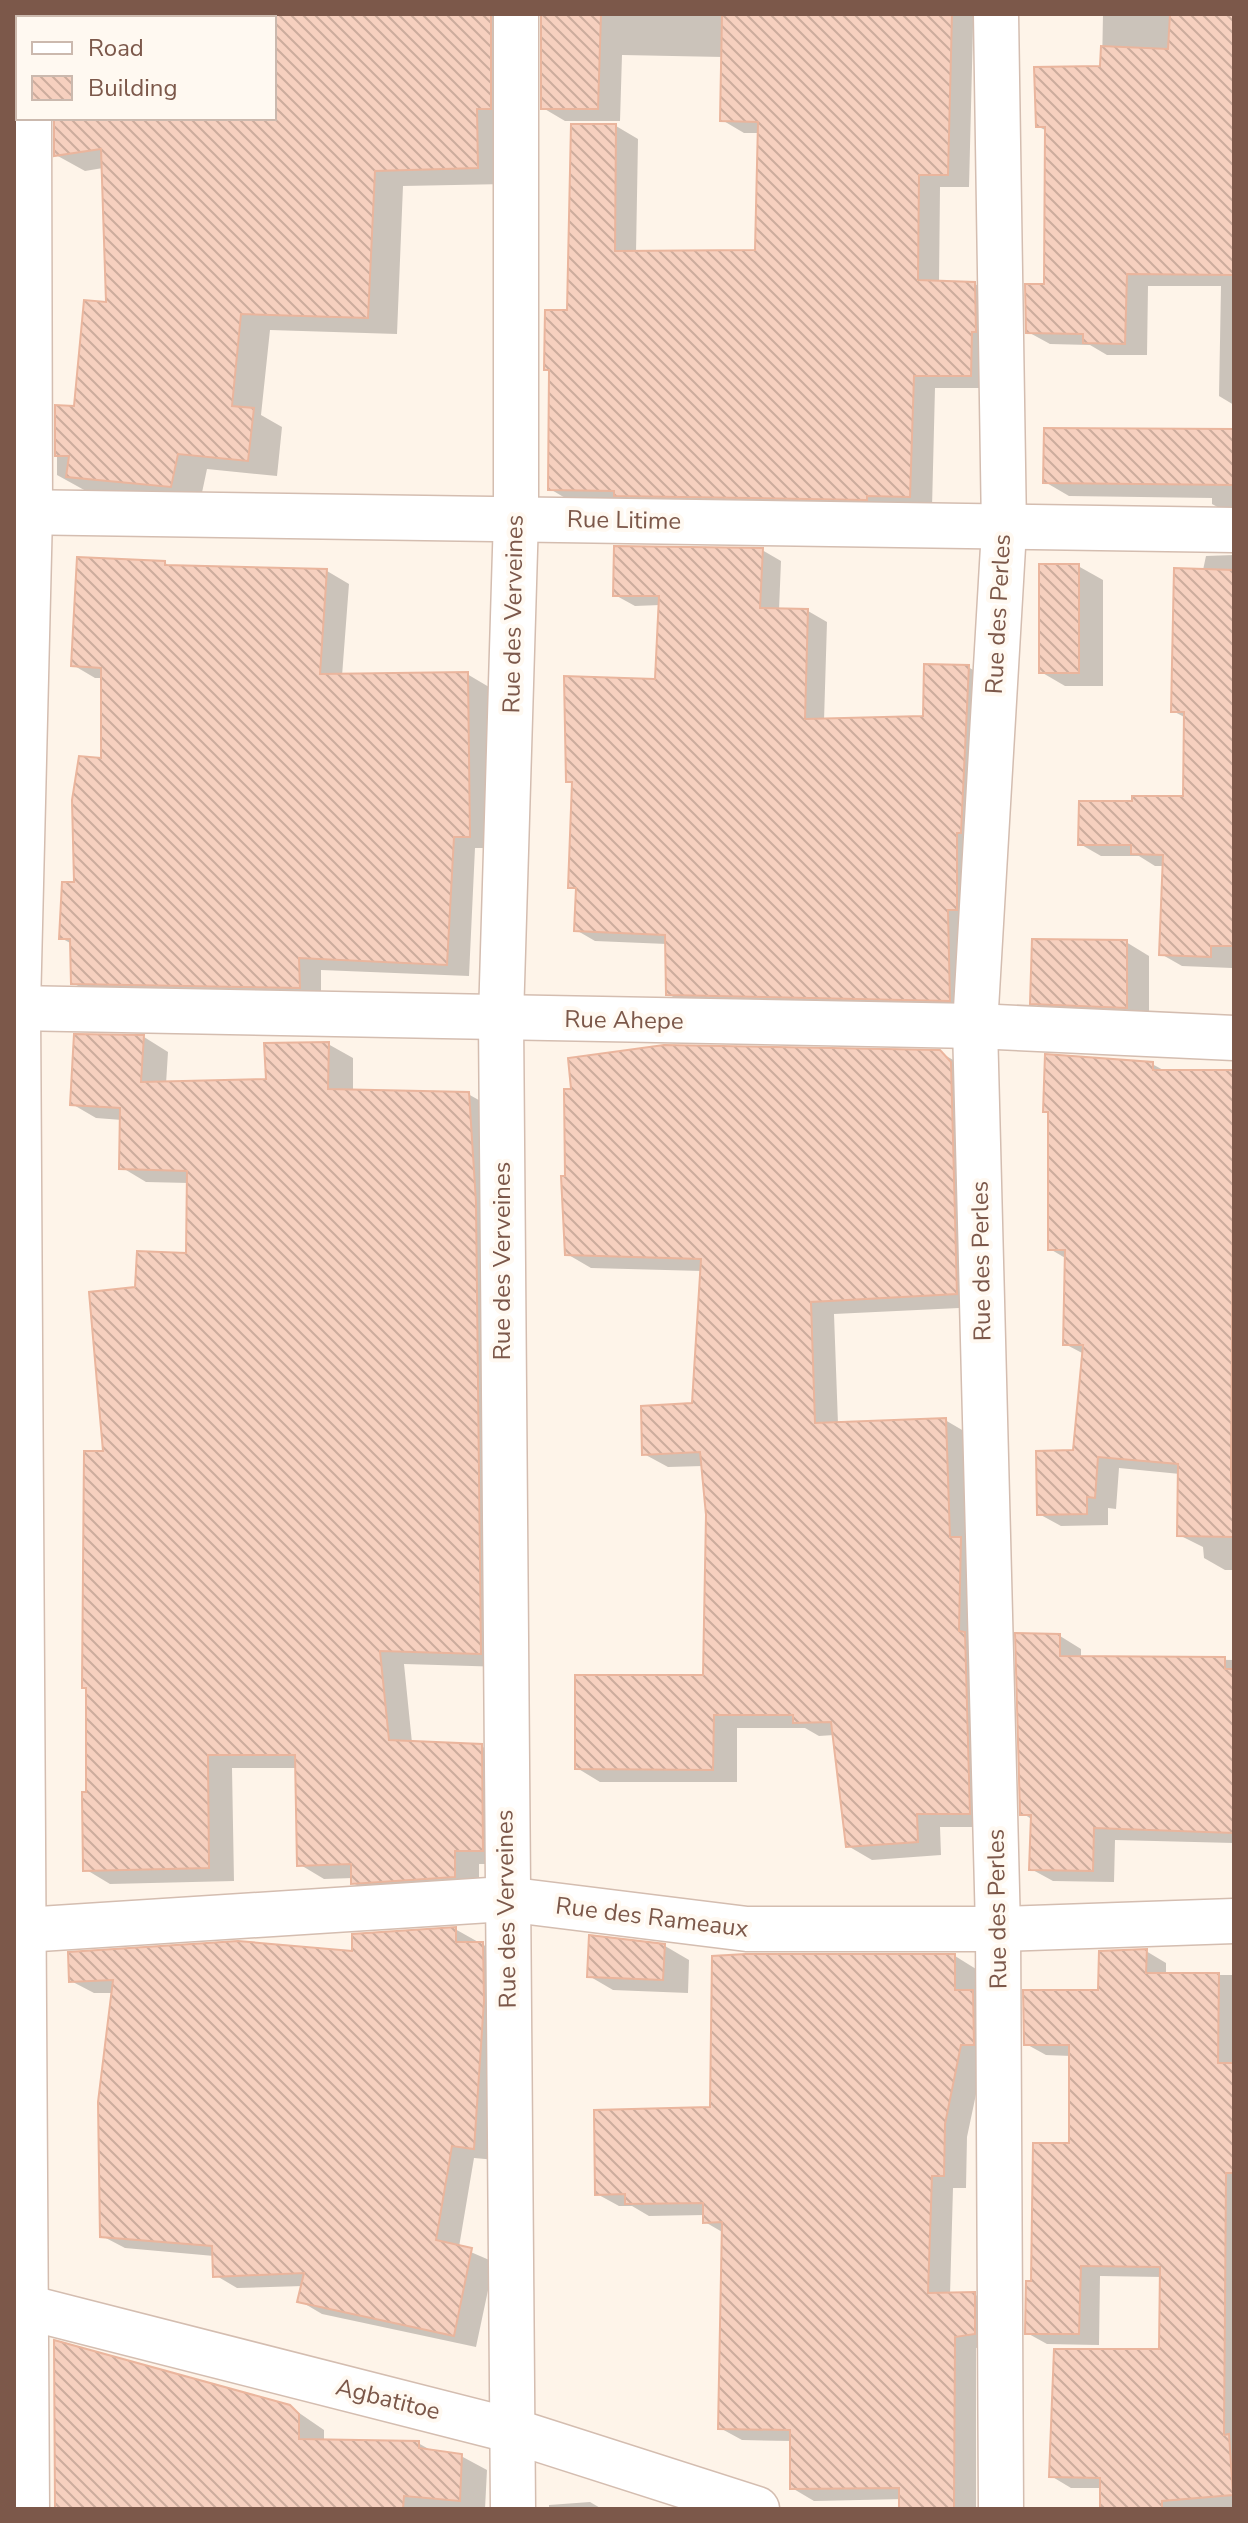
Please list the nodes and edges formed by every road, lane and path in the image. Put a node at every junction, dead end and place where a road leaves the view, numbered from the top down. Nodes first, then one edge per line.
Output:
1 (516, 14) edge
2 (996, 14) edge
3 (29, 120) edge
4 (22, 512) edge
5 (516, 517) junction
6 (1004, 530) junction
7 (1234, 530) edge
8 (16, 1008) edge
9 (501, 1018) junction
10 (975, 1026) junction
11 (1234, 1038) edge
12 (505, 1899) junction
13 (1234, 1921) edge
14 (998, 1929) junction
15 (24, 1930) junction
16 (21, 2307) edge
17 (513, 2431) junction
18 (27, 2509) edge
19 (513, 2509) edge
20 (757, 2509) edge
21 (1001, 2509) edge

1 - 5 street, Rue des Verveines
2 - 6 street, Rue des Perles
3 - 4 street
4 - 5 street, Rue Litime
4 - 8 street
5 - 6 street, Rue Litime
5 - 9 street, Rue des Verveines
6 - 7 street, Rue Litime
6 - 10 street, Rue des Perles
8 - 9 street, Rue Ahepe
8 - 15 street
9 - 10 street, Rue Ahepe
9 - 12 street, Rue des Verveines
10 - 11 street, Rue Ahepe
10 - 14 street, Rue des Perles
12 - 14 street, Rue des Rameaux
12 - 15 street, Rue des Rameaux
12 - 17 street, Rue des Verveines
13 - 14 street, Rue des Rameaux
14 - 21 street, Rue des Perles
15 - 16 street
16 - 17 street, Agbatitoe
16 - 18 street
17 - 19 street, Rue des Verveines
17 - 20 street, Agbatitoe

